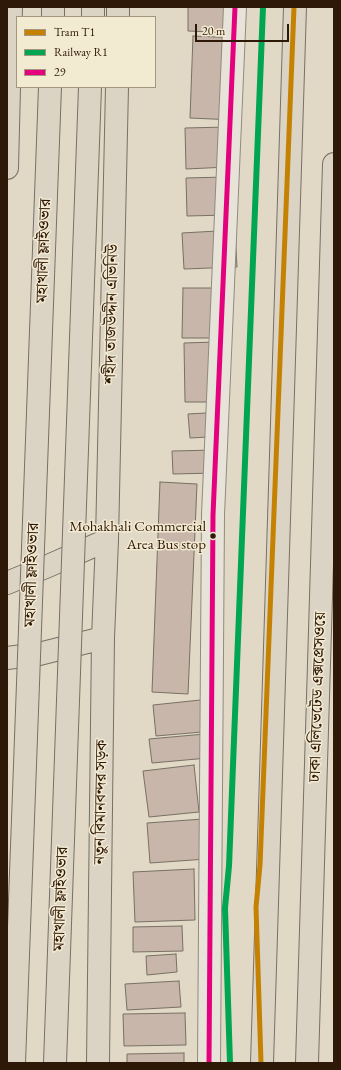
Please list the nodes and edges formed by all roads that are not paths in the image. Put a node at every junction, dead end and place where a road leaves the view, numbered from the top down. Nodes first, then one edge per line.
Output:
1 (12, 7) edge
2 (235, 7) edge
3 (295, 7) edge
4 (50, 88) edge
5 (90, 88) edge
6 (117, 88) edge
7 (334, 164) edge
8 (7, 168) edge
9 (107, 540) junction
10 (7, 583) edge
11 (104, 638) junction
12 (7, 658) edge
13 (14, 1063) edge
14 (55, 1063) edge
15 (98, 1063) edge
16 (209, 1063) edge
17 (262, 1063) edge
18 (307, 1063) edge

1 - 8 main road
2 - 16 street
3 - 17 main road
4 - 13 main road, মহাখালী ফ্লাইওভার, bridge
5 - 14 main road, মহাখালী ফ্লাইওভার, bridge
6 - 9 main road, শহীদ তাজউদ্দীন এভিনিউ
7 - 18 main road, ঢাকা এলিভেটেড এক্সপ্রেসওয়ে
9 - 10 main road
9 - 11 main road, নতুন বিমানবন্দর সড়ক
11 - 12 main road
11 - 15 main road, নতুন বিমানবন্দর সড়ক

